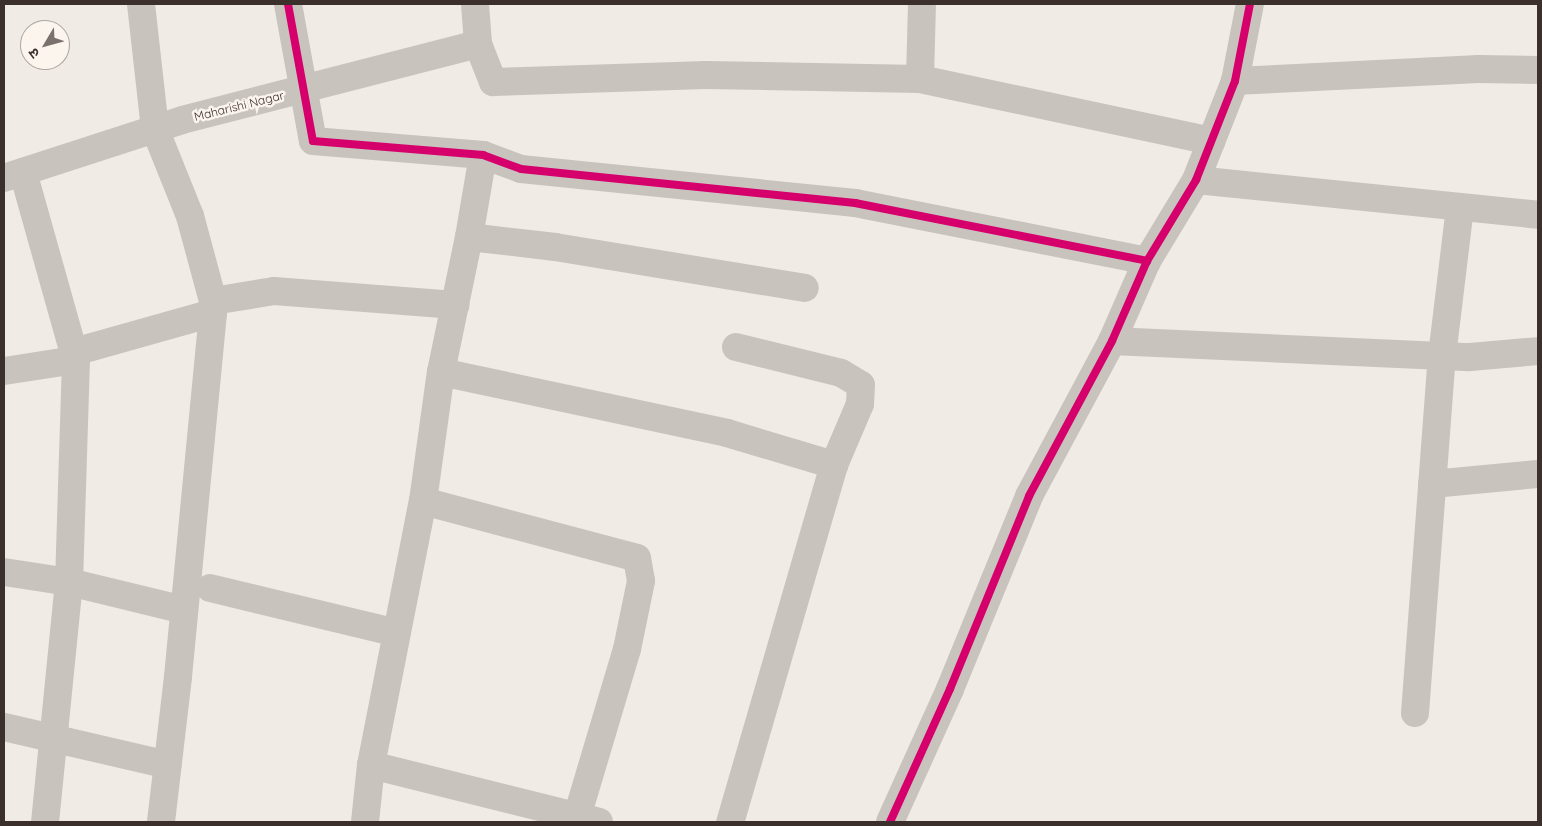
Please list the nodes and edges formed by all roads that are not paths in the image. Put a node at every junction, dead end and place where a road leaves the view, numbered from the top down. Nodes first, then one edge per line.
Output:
1 (141, 4) edge
2 (288, 4) edge
3 (474, 4) edge
4 (922, 4) edge
5 (1250, 4) edge
6 (478, 44) junction
7 (1538, 70) edge
8 (920, 79) junction
9 (1235, 81) junction
10 (304, 90) junction
11 (155, 129) junction
12 (1211, 141) junction
13 (482, 155) junction
14 (13, 175) edge
15 (1196, 180) junction
16 (1460, 207) junction
17 (1538, 215) edge
18 (469, 237) junction
19 (1147, 261) junction
20 (805, 288) dead end
21 (455, 305) junction
22 (213, 307) junction
23 (1112, 342) junction
24 (736, 347) dead end
25 (1538, 351) edge
26 (75, 356) junction
27 (1442, 356) junction
28 (4, 372) edge
29 (441, 372) junction
30 (834, 465) junction
31 (1538, 474) edge
32 (1432, 484) junction
33 (423, 501) junction
34 (4, 572) edge
35 (69, 582) junction
36 (210, 588) dead end
37 (184, 610) junction
38 (397, 632) junction
39 (1415, 713) dead end
40 (4, 727) edge
41 (53, 738) junction
42 (168, 765) junction
43 (371, 765) junction
44 (588, 819) edge
45 (44, 822) edge
46 (161, 822) edge
47 (365, 822) edge
48 (730, 822) edge
49 (890, 822) edge

1 - 11 street
2 - 10 street
3 - 6 street
4 - 8 street
5 - 9 street
6 - 8 street
6 - 10 street, Maharishi Nagar
7 - 9 street
8 - 12 street
9 - 12 street
10 - 11 street, Maharishi Nagar
10 - 13 street
11 - 14 street, Maharishi Nagar
11 - 22 street
12 - 15 street
13 - 18 street
13 - 19 street
14 - 26 street
15 - 16 street
15 - 19 street
16 - 17 street
16 - 27 street
18 - 20 street
18 - 21 street
19 - 23 street
21 - 22 street
21 - 29 street
22 - 26 street
22 - 37 street
23 - 27 street
23 - 49 street
24 - 30 street
25 - 27 street
26 - 28 street
26 - 35 street
27 - 32 street
29 - 30 street
29 - 33 street
30 - 48 street
31 - 32 street
32 - 39 street
33 - 38 street
33 - 44 street
34 - 35 street
35 - 37 street
35 - 41 street
36 - 38 street
37 - 42 street
38 - 43 street
40 - 41 street
41 - 42 street
41 - 45 street
42 - 46 street
43 - 44 street
43 - 47 street

